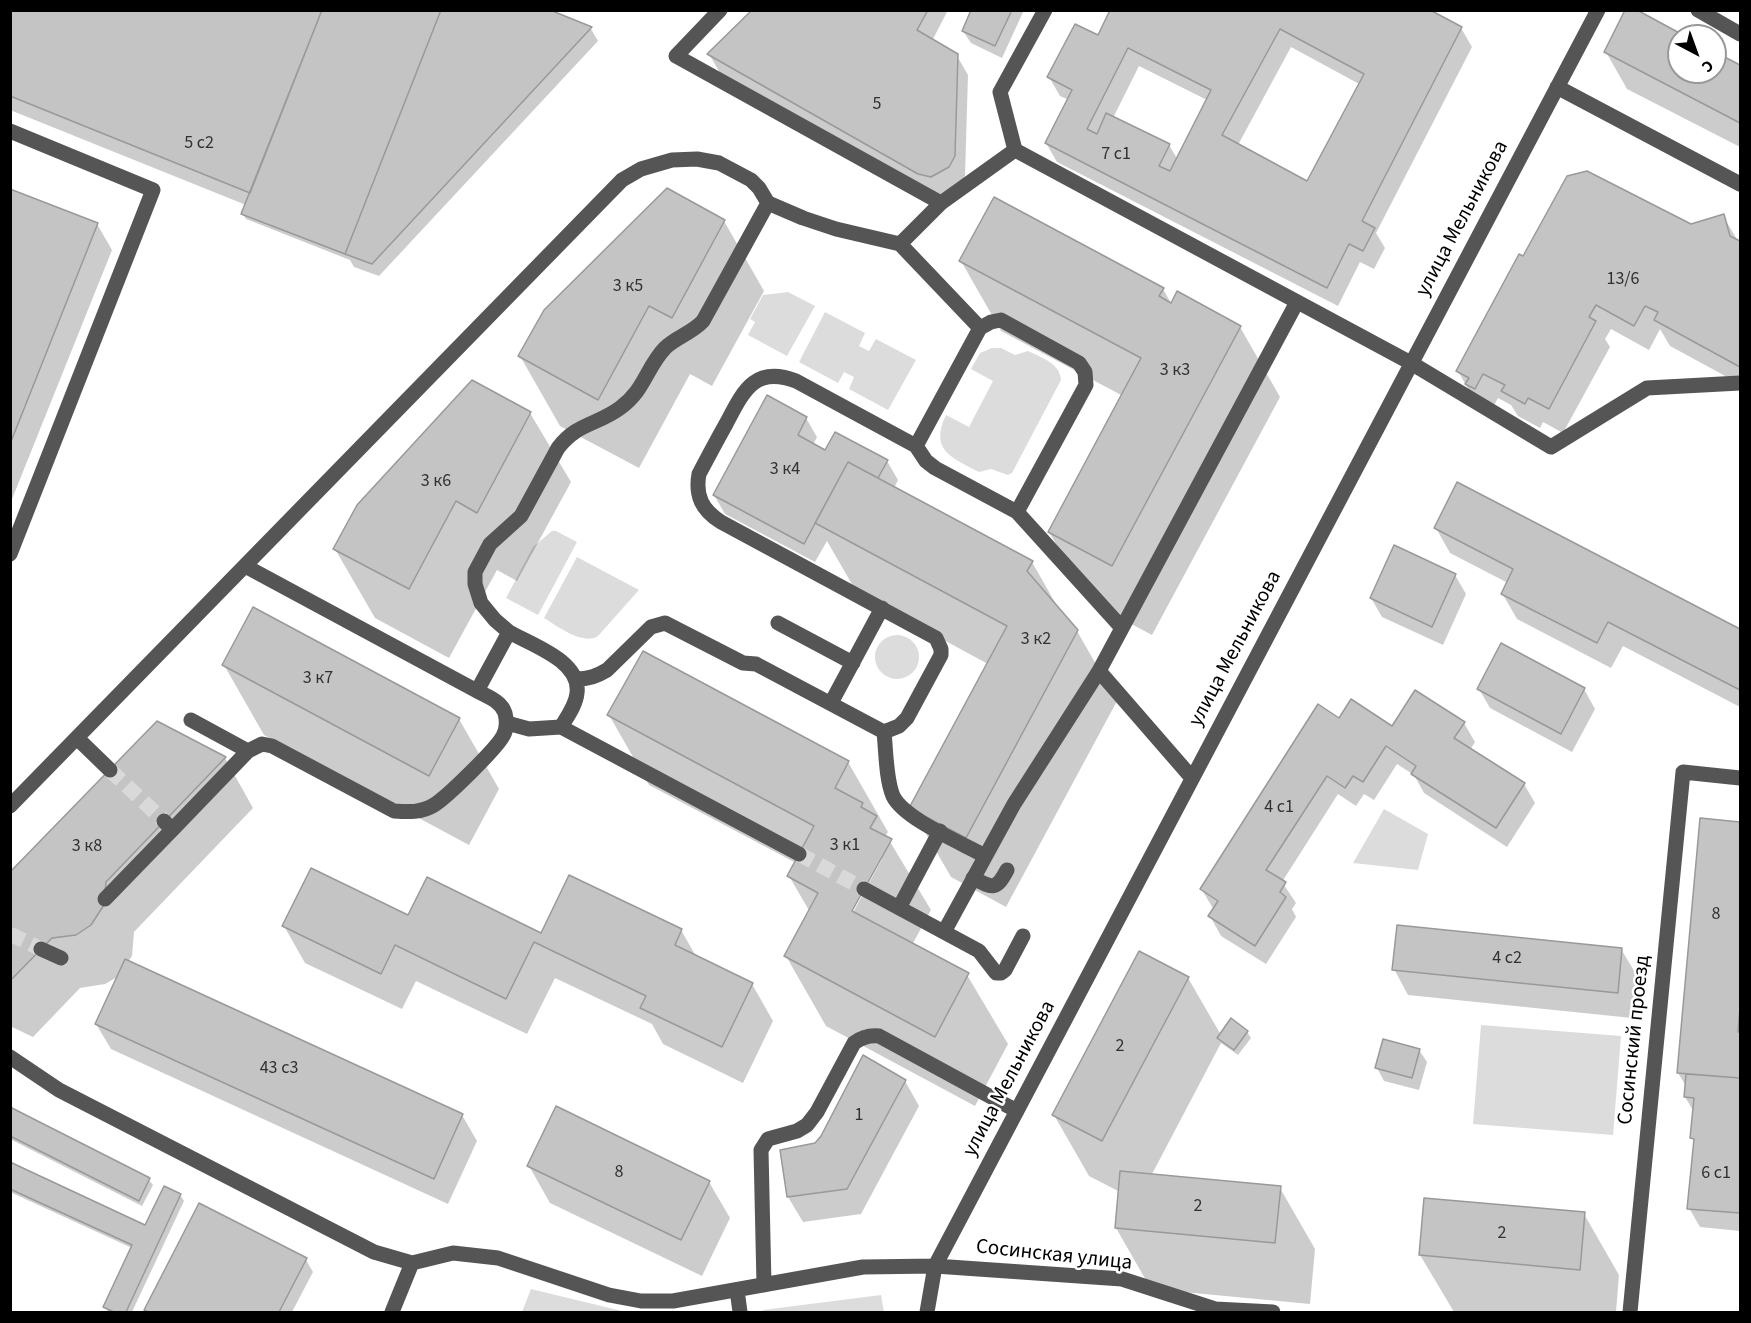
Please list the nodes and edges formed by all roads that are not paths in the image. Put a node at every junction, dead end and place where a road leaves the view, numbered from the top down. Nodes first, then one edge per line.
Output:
1 (720, 10) edge
2 (1045, 10) edge
3 (1598, 10) edge
4 (1698, 10) edge
5 (1740, 34) edge
6 (1557, 87) junction
7 (10, 131) edge
8 (1015, 150) junction
9 (1740, 184) edge
10 (768, 203) junction
11 (941, 203) junction
12 (900, 244) junction
13 (1297, 302) junction
14 (980, 328) junction
15 (1411, 363) junction
16 (1740, 383) edge
17 (916, 446) junction
18 (1017, 512) junction
19 (10, 554) edge
20 (245, 566) junction
21 (882, 608) junction
22 (778, 623) dead end
23 (1122, 628) junction
24 (509, 632) junction
25 (853, 663) junction
26 (1099, 671) junction
27 (576, 679) junction
28 (477, 691) junction
29 (831, 703) junction
30 (191, 720) dead end
31 (507, 723) junction
32 (561, 727) junction
33 (884, 732) junction
34 (77, 738) junction
35 (249, 751) junction
36 (110, 770) tunnel mouth
37 (1192, 778) junction
38 (1740, 778) edge
39 (10, 806) edge
40 (940, 831) junction
41 (799, 854) tunnel mouth
42 (985, 856) junction
43 (1007, 870) dead end
44 (973, 878) junction
45 (864, 889) tunnel mouth
46 (105, 899) dead end
47 (899, 908) junction
48 (944, 932) junction
49 (1023, 936) dead end
50 (41, 949) tunnel mouth
51 (61, 958) dead end
52 (10, 1058) edge
53 (1017, 1111) junction
54 (412, 1263) junction
55 (935, 1266) junction
56 (765, 1285) junction
57 (737, 1290) junction
58 (392, 1312) edge
59 (740, 1312) edge
60 (927, 1312) edge
61 (1273, 1312) edge
62 (1630, 1312) edge

1 - 11 street
2 - 8 street
3 - 6 street, улица Мельникова
4 - 5 street
6 - 9 street
6 - 15 street, улица Мельникова
7 - 19 street
8 - 11 street
8 - 13 street
10 - 12 street
10 - 20 street
10 - 24 street
11 - 12 street
12 - 14 street
13 - 15 street
13 - 23 street
14 - 17 street
14 - 18 street
15 - 16 street
15 - 37 street, улица Мельникова
17 - 18 street
17 - 21 street
18 - 23 street
20 - 28 street
20 - 34 street
21 - 25 street
21 - 33 street
22 - 25 street
23 - 26 street
24 - 27 street
24 - 28 street
25 - 29 street
26 - 37 street
26 - 42 street
27 - 29 street
27 - 32 street
28 - 31 street
29 - 33 street
30 - 35 street
31 - 32 street
31 - 35 street
32 - 41 street
33 - 40 street
34 - 36 street
34 - 39 street
35 - 46 street
37 - 53 street, улица Мельникова
38 - 62 street, Сосинский проезд
40 - 42 street
40 - 47 street
42 - 44 street
43 - 44 street
44 - 48 street
45 - 47 street
47 - 48 street
48 - 49 street
50 - 51 street
52 - 54 street
53 - 55 street, улица Мельникова
53 - 56 street
54 - 57 street, Сосинская улица
54 - 58 street
55 - 56 street, Сосинская улица
55 - 60 street, улица Мельникова
55 - 61 street, Сосинская улица
56 - 57 street, Сосинская улица
57 - 59 street

